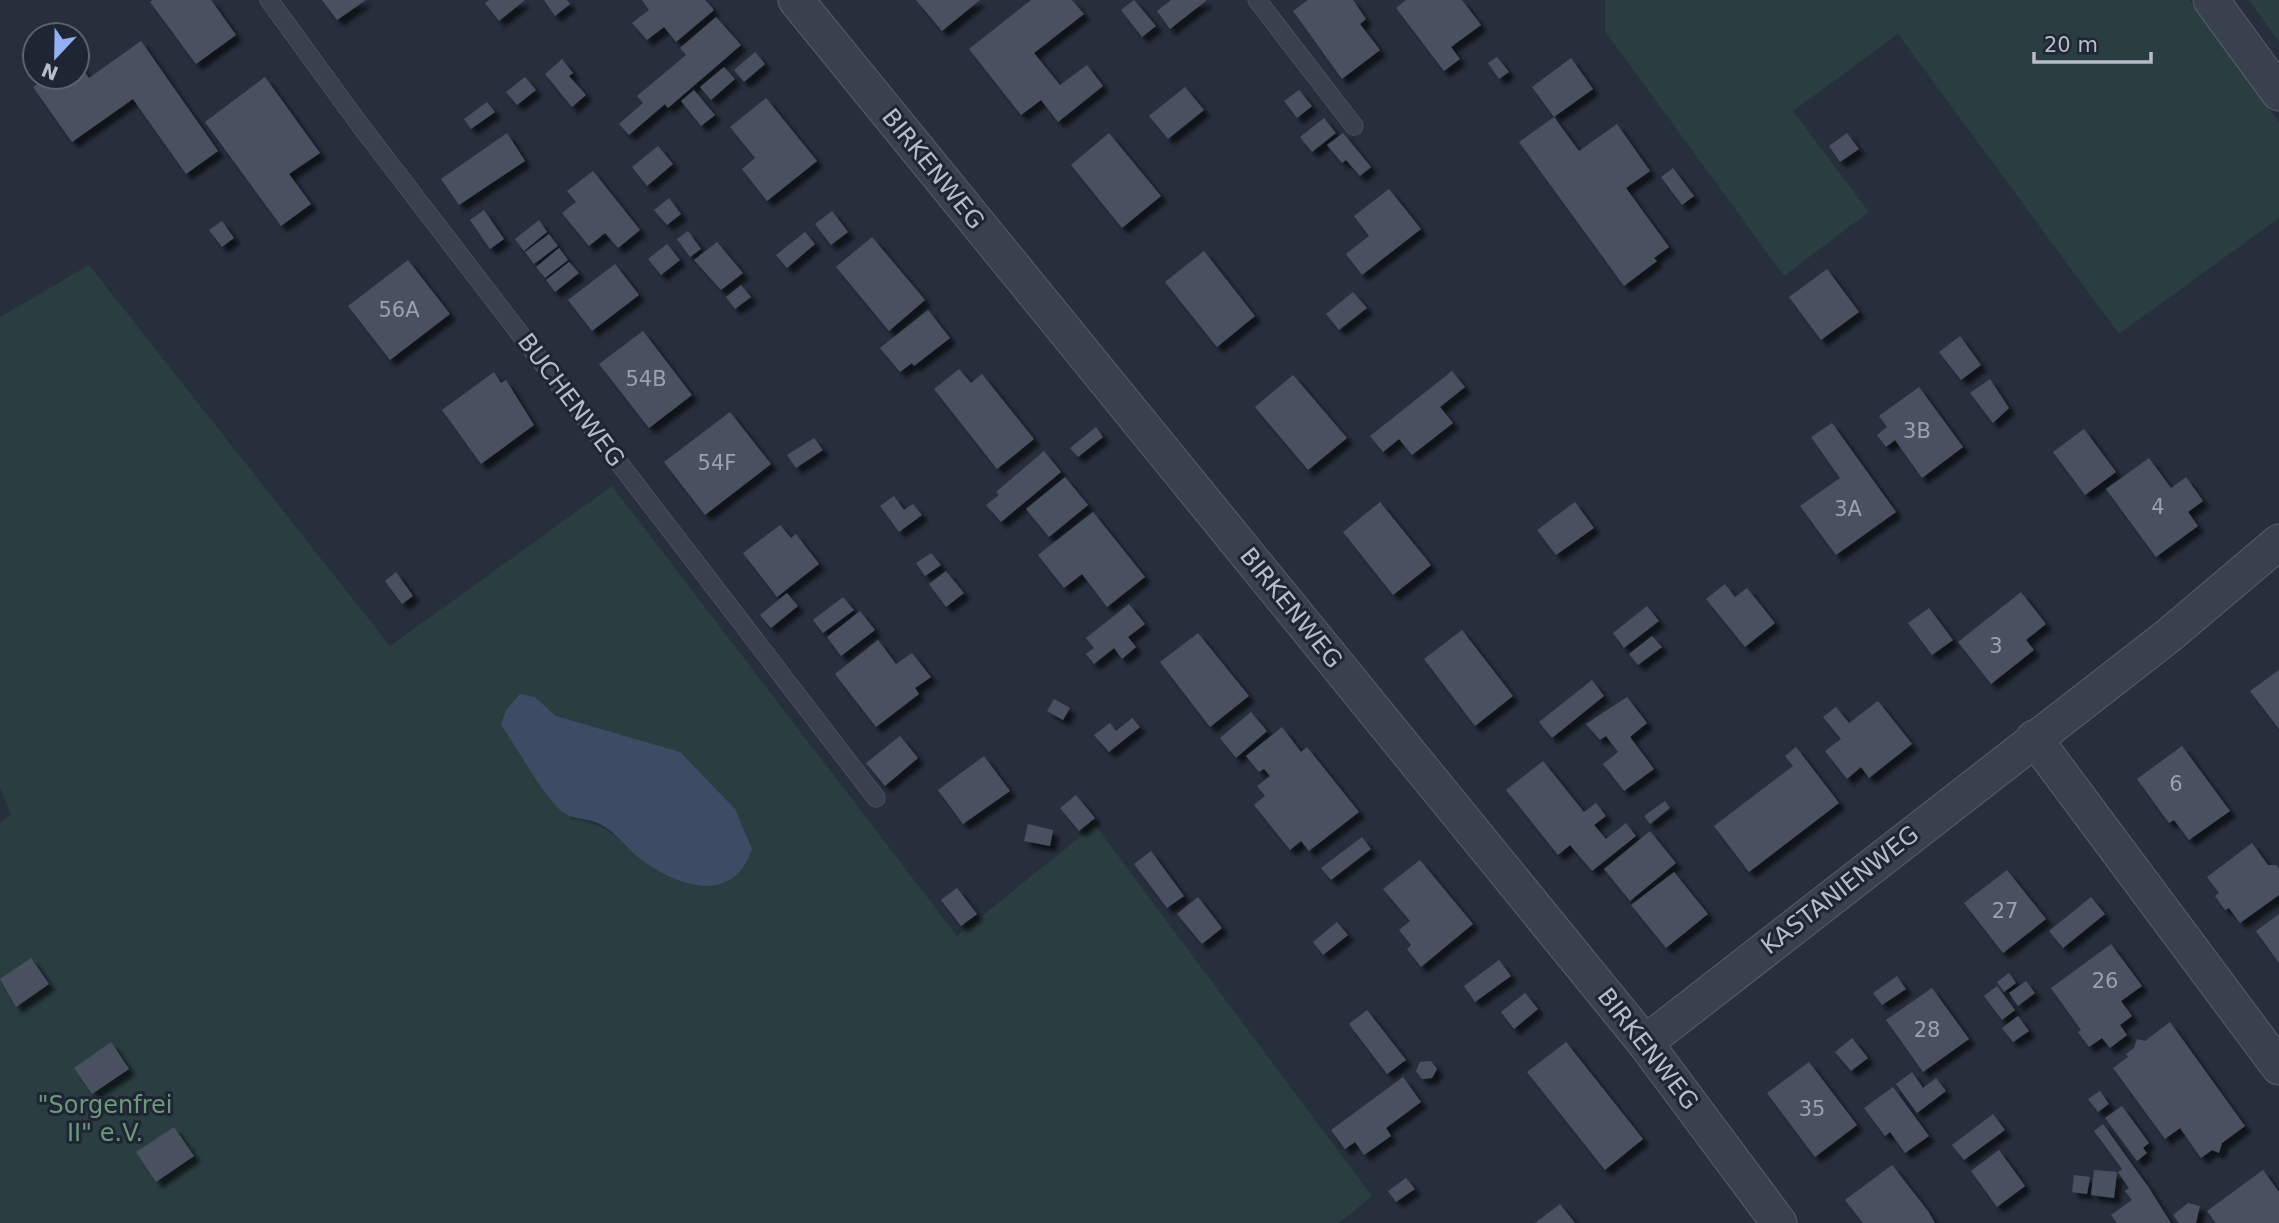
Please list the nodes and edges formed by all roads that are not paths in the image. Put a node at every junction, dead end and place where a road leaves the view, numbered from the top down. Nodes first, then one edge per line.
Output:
1 (269, 0) edge
2 (796, 0) edge
3 (1256, 0) edge
4 (2211, 0) edge
5 (2279, 93) edge
6 (1354, 126) dead end
7 (2279, 542) edge
8 (2034, 738) junction
9 (876, 799) dead end
10 (1645, 1043) junction
11 (2279, 1067) edge
12 (1779, 1223) edge

1 - 9 lane, BUCHENWEG
2 - 10 street, BIRKENWEG
3 - 6 lane
4 - 5 street
7 - 8 street, KASTANIENWEG
8 - 10 street, KASTANIENWEG
8 - 11 street
10 - 12 street, BIRKENWEG

